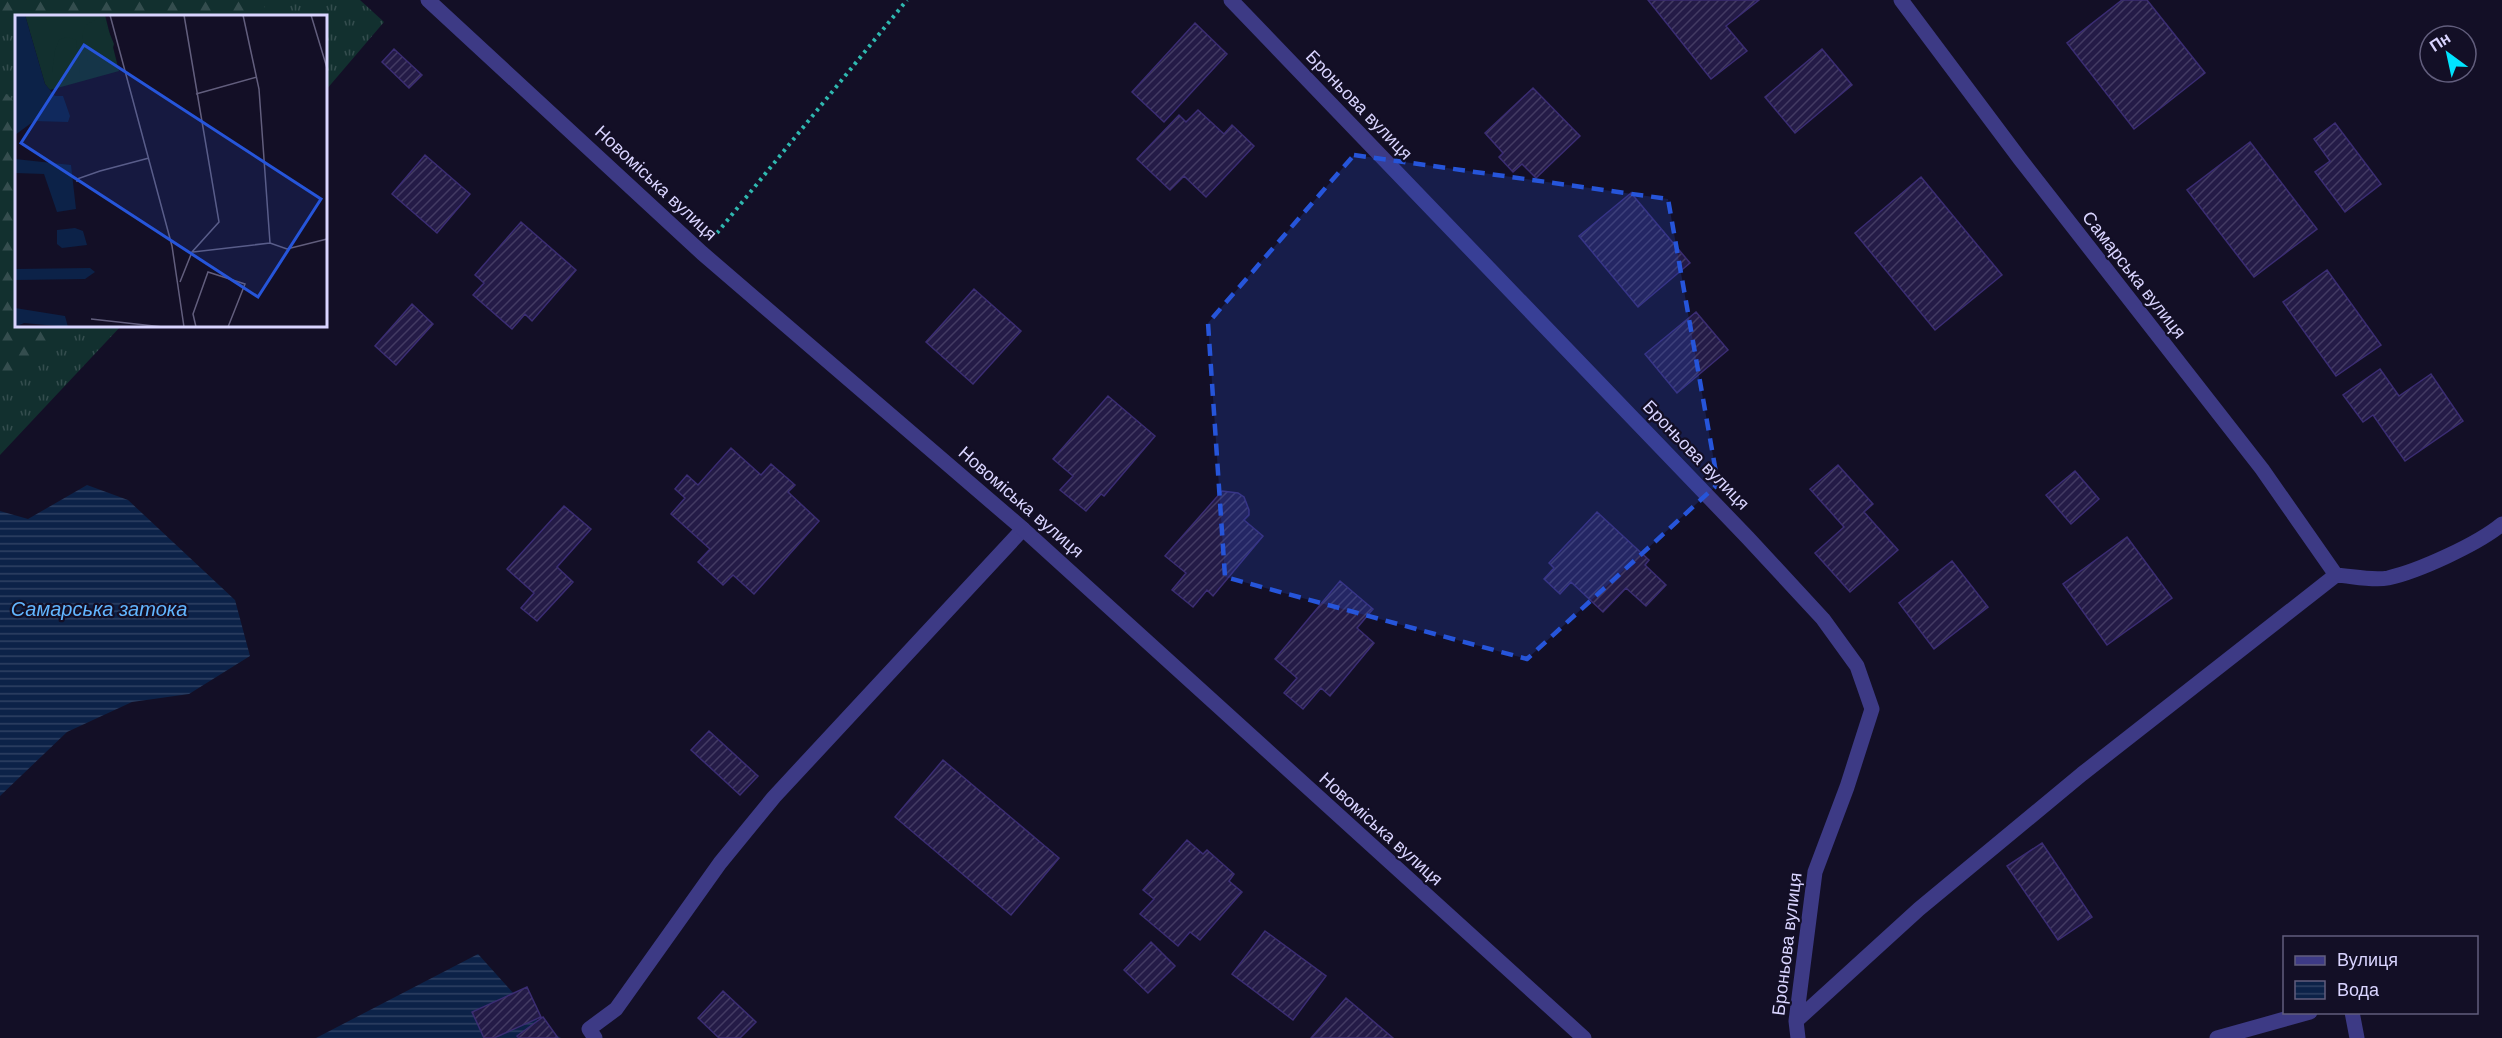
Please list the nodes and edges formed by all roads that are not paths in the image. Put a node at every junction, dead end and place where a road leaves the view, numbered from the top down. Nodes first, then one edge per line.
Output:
1 (428, 0) edge
2 (1231, 0) edge
3 (1900, 0) edge
4 (2502, 524) edge
5 (1023, 529) junction
6 (2336, 575) junction
7 (2303, 1014) edge
8 (2352, 1014) edge
9 (1796, 1021) junction
10 (596, 1038) edge
11 (1584, 1038) edge
12 (1797, 1038) edge
13 (2217, 1038) edge
14 (2357, 1038) edge

1 - 5 street, Новоміська вулиця
2 - 9 street, Броньова вулиця
3 - 6 street, Самарська вулиця
4 - 6 street
5 - 10 street
5 - 11 street, Новоміська вулиця
6 - 9 street
7 - 13 street
8 - 14 street
9 - 12 street, Броньова вулиця

